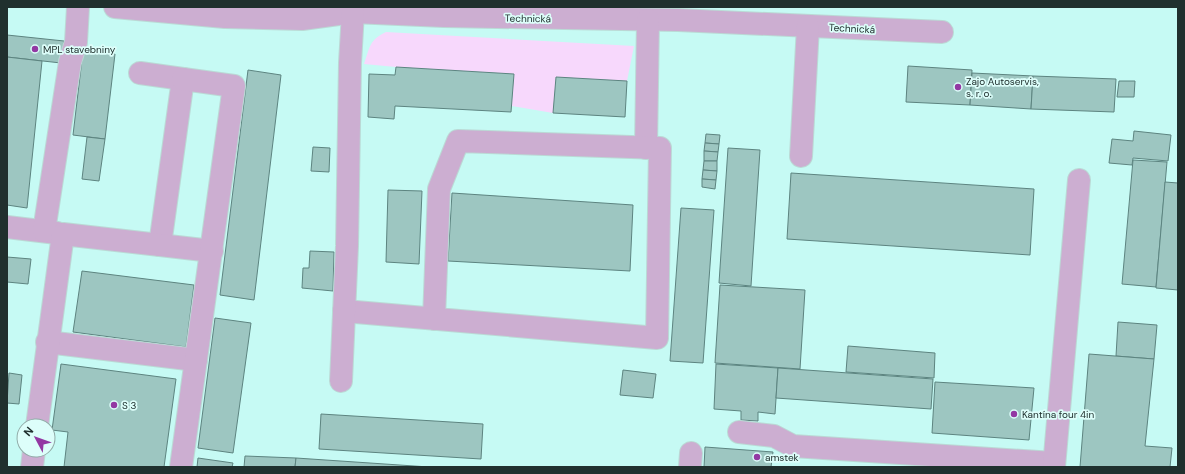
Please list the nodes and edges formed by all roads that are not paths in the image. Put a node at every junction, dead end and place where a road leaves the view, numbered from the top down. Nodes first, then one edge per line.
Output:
1 (78, 7) edge
2 (115, 7) edge
3 (225, 12) edge
4 (353, 12) junction
5 (444, 12) edge
6 (648, 20) junction
7 (808, 26) junction
8 (942, 32) dead end
9 (140, 72) dead end
10 (183, 79) junction
11 (646, 148) junction
12 (801, 156) dead end
13 (1079, 180) dead end
14 (7, 227) edge
15 (53, 233) junction
16 (160, 245) junction
17 (212, 251) junction
18 (344, 311) junction
19 (434, 319) junction
20 (48, 335) junction
21 (196, 360) junction
22 (341, 381) dead end
23 (38, 418) edge
24 (739, 432) dead end
25 (1054, 465) edge
26 (181, 467) edge

1 - 15 street
2 - 3 street, Technická
3 - 4 street, Technická
4 - 5 street, Technická
4 - 18 street
5 - 6 street, Technická
6 - 7 street, Technická
6 - 11 street
7 - 8 street, Technická
7 - 12 street
9 - 10 street
10 - 16 street
10 - 17 street
11 - 19 street
11 - 19 street
13 - 25 street
14 - 15 street
15 - 16 street
15 - 20 street
16 - 17 street
17 - 21 street
18 - 19 street
18 - 22 street
20 - 21 street
20 - 23 street
21 - 26 street
24 - 25 street

